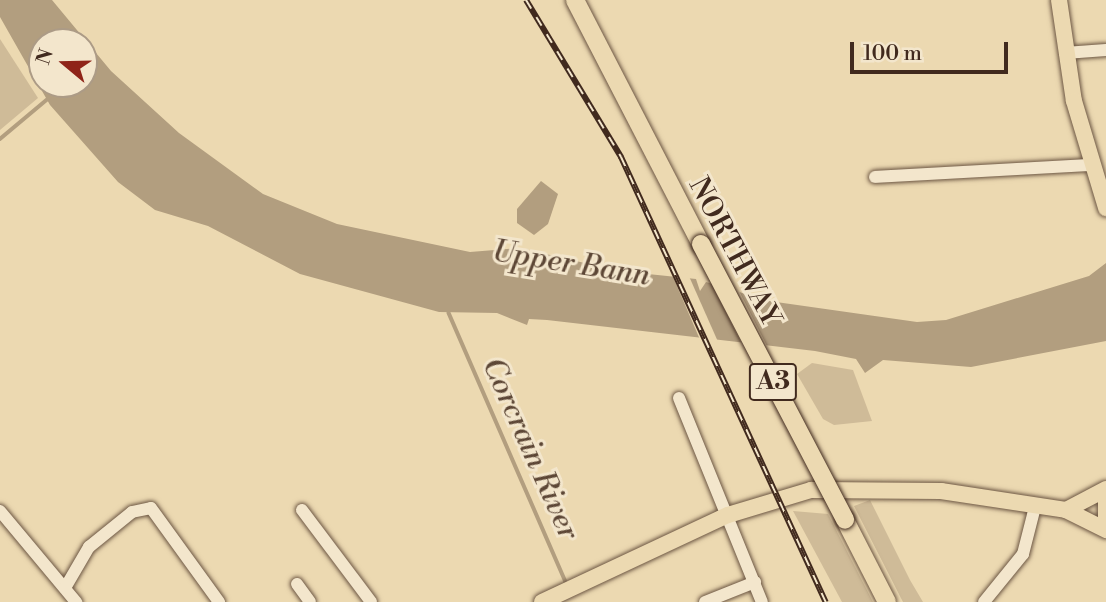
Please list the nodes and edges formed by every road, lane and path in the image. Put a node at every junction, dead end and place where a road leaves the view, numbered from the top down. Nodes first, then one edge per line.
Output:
1 (575, 0) edge
2 (1051, 0) edge
3 (1059, 0) edge
4 (1068, 0) edge
5 (1061, 30) junction
6 (1106, 50) edge
7 (1065, 53) junction
8 (1092, 165) junction
9 (875, 177) dead end
10 (1106, 208) edge
11 (679, 398) dead end
12 (1106, 489) edge
13 (1106, 498) edge
14 (1035, 507) junction
15 (302, 510) dead end
16 (1066, 510) junction
17 (0, 511) edge
18 (728, 515) junction
19 (1106, 517) edge
20 (1106, 530) edge
21 (755, 582) junction
22 (297, 584) dead end
23 (65, 588) junction
24 (76, 602) edge
25 (219, 602) edge
26 (310, 602) edge
27 (371, 602) edge
28 (542, 602) edge
29 (705, 602) edge
30 (762, 602) edge
31 (887, 602) edge
32 (984, 602) edge

1 - 31 highway, NORTHWAY / A3, bridge
2 - 5 main road
3 - 5 main road
4 - 5 main road
5 - 7 main road
6 - 7 street
7 - 8 main road
8 - 9 street
8 - 10 main road
11 - 18 street
12 - 16 main road
13 - 19 main road
14 - 16 main road
14 - 18 main road
14 - 32 street
15 - 27 street
16 - 20 main road
17 - 23 street
18 - 21 street
18 - 28 main road
21 - 29 street
21 - 30 street
22 - 26 street
23 - 24 street
23 - 25 street

